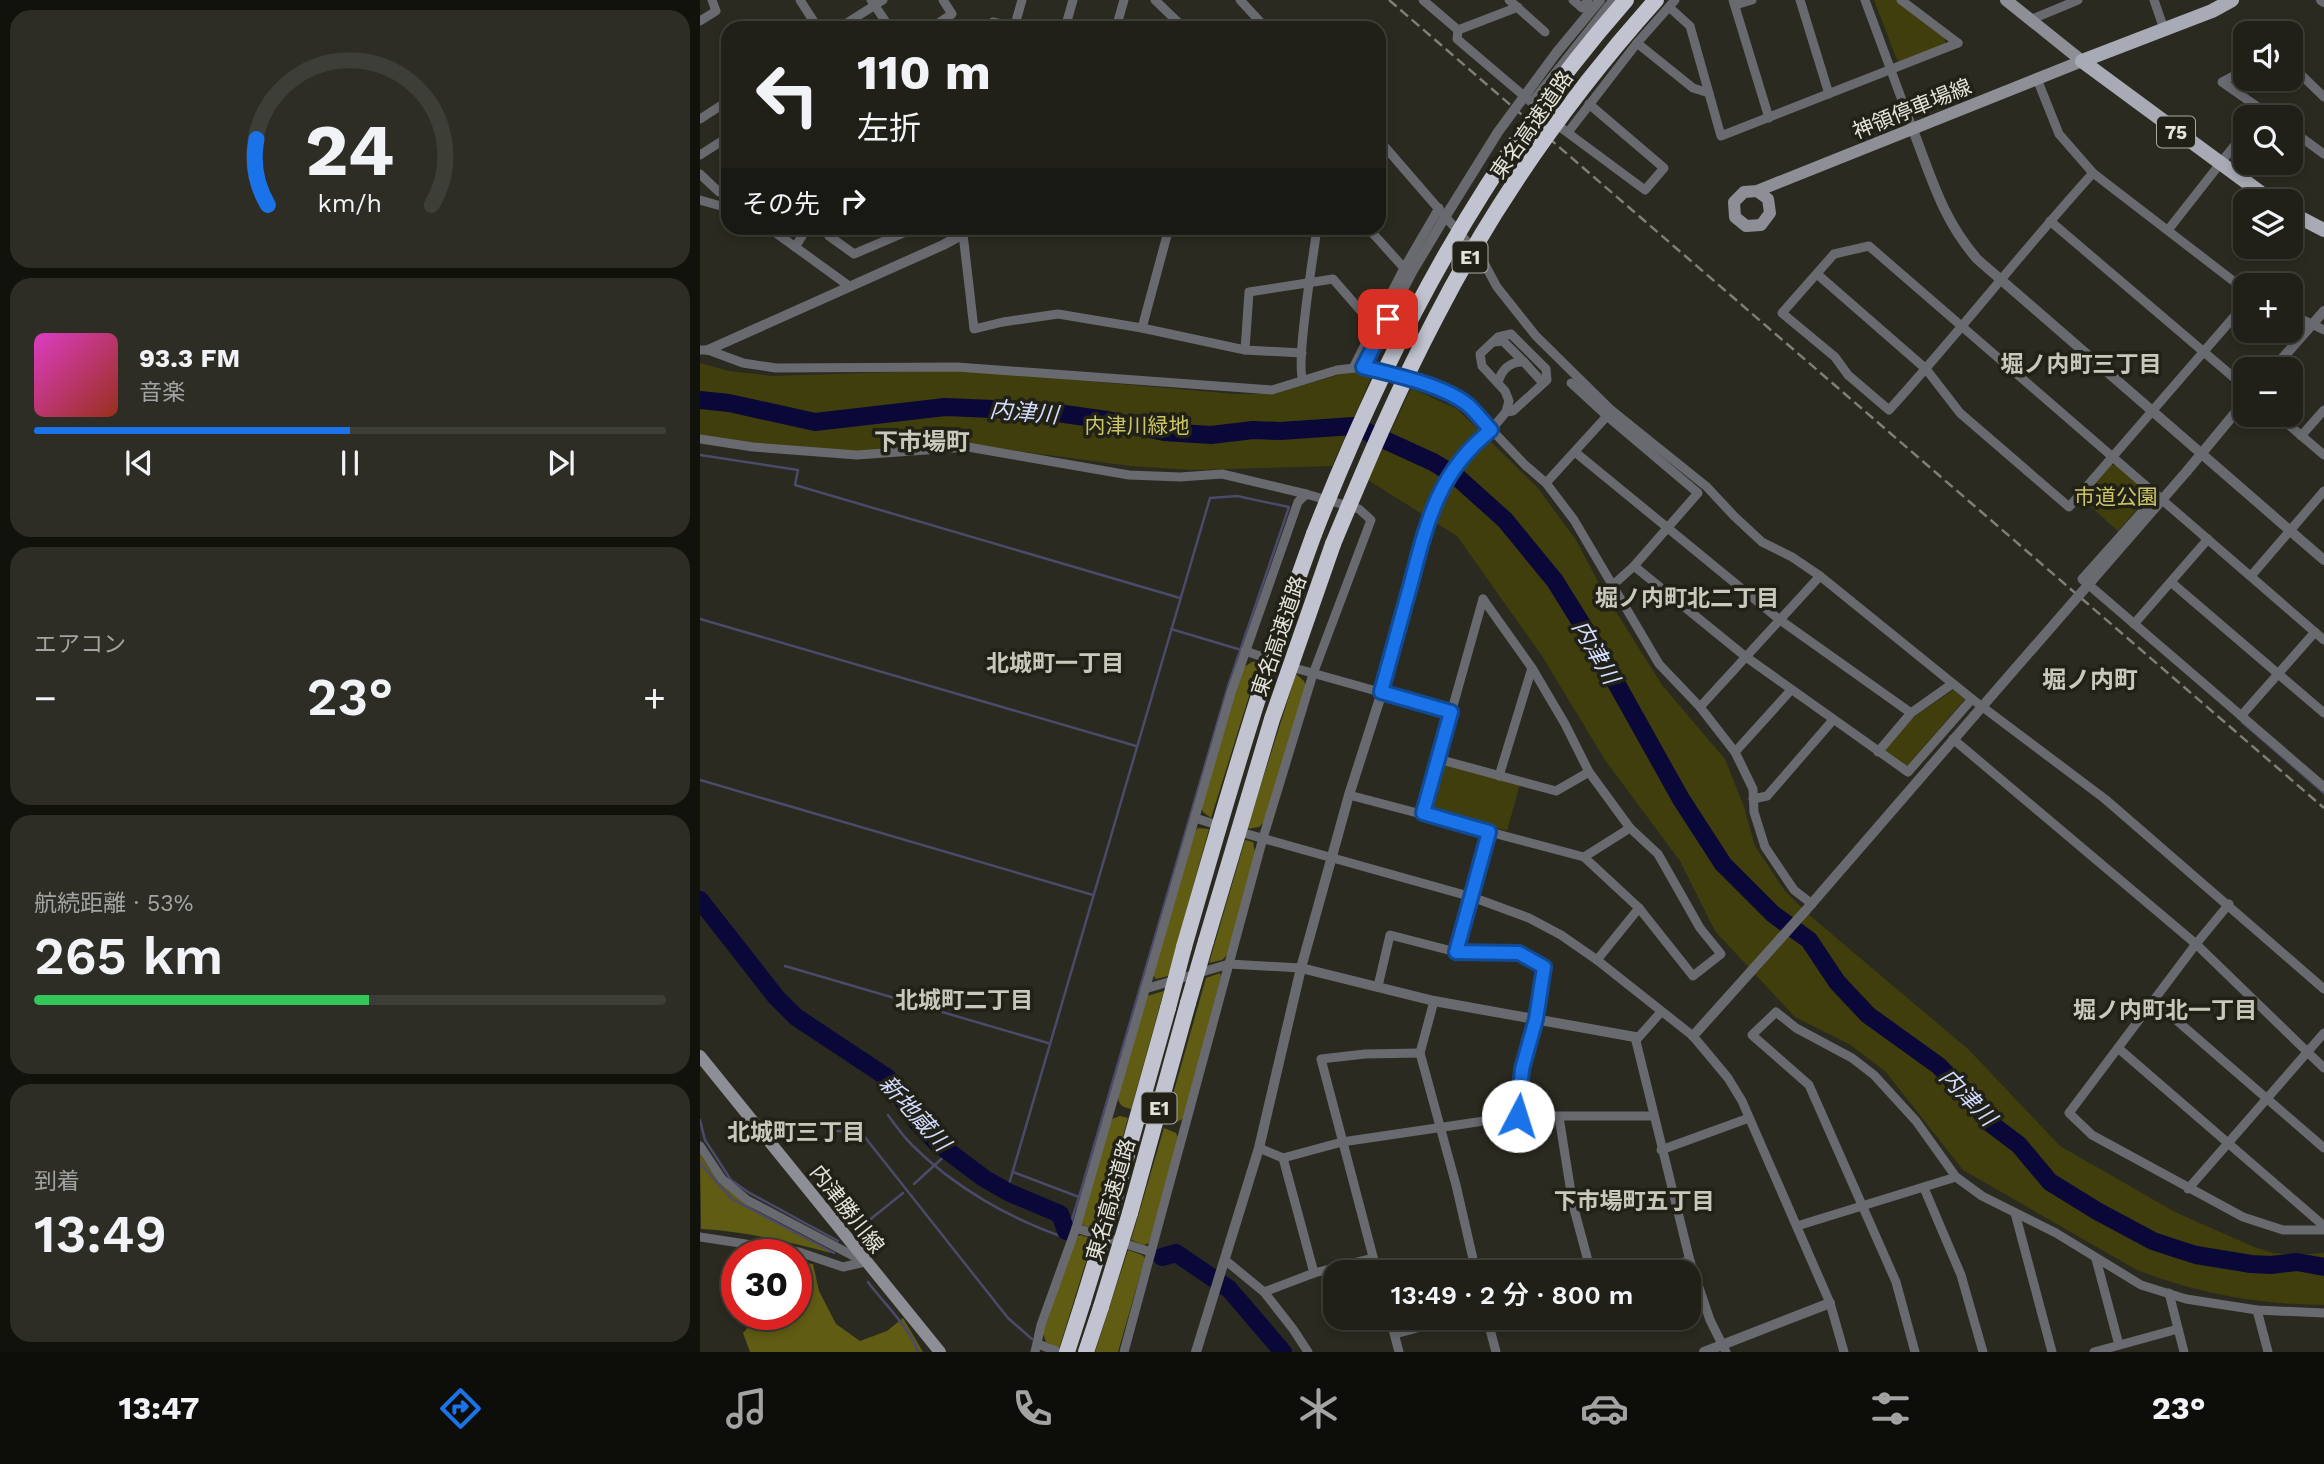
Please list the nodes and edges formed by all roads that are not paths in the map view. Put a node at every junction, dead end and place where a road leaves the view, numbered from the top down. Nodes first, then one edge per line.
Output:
1 (712, 0) edge
2 (800, 0) edge
3 (943, 0) edge
4 (1022, 0) edge
5 (1073, 0) edge
6 (1124, 0) edge
7 (1155, 0) edge
8 (1240, 0) edge
9 (1423, 0) edge
10 (1510, 0) edge
11 (1573, 0) edge
12 (1588, 0) edge
13 (1600, 0) edge
14 (1613, 0) edge
15 (1626, 0) edge
16 (1752, 0) edge
17 (1800, 0) edge
18 (1865, 0) edge
19 (1901, 0) edge
20 (2006, 0) edge
21 (2078, 0) edge
22 (2154, 0) edge
23 (2232, 0) edge
24 (876, 2) edge
25 (1666, 2) edge
26 (1734, 3) edge
27 (1518, 8) junction
28 (1172, 16) junction
29 (2030, 20) junction
30 (700, 21) edge
31 (814, 21) edge
32 (849, 21) edge
33 (886, 21) edge
34 (942, 21) edge
35 (1016, 21) edge
36 (1067, 21) edge
37 (1118, 21) edge
38 (1170, 21) edge
39 (1177, 21) edge
40 (1260, 21) edge
41 (2164, 29) junction
42 (1458, 30) junction
43 (1545, 32) dead end
44 (1637, 43) junction
45 (2082, 61) junction
46 (1560, 64) junction
47 (1892, 70) junction
48 (2233, 76) edge
49 (2303, 77) edge
50 (2037, 79) junction
51 (1709, 93) junction
52 (1829, 94) junction
53 (2324, 97) edge
54 (1592, 100) junction
55 (1532, 102) junction
56 (721, 105) edge
57 (2249, 105) edge
58 (701, 116) edge
59 (1769, 118) junction
60 (1913, 130) junction
61 (1569, 131) junction
62 (2303, 139) edge
63 (721, 142) edge
64 (2233, 147) edge
65 (1386, 148) edge
66 (2324, 154) edge
67 (700, 155) edge
68 (2220, 164) junction
69 (2093, 173) junction
70 (700, 174) edge
71 (2255, 189) edge
72 (721, 190) edge
73 (1756, 191) dead end
74 (700, 200) edge
75 (721, 206) edge
76 (1439, 208) junction
77 (2303, 219) edge
78 (2050, 221) junction
79 (2168, 230) junction
80 (2324, 230) edge
81 (779, 235) edge
82 (803, 235) edge
83 (828, 235) edge
84 (899, 235) edge
85 (956, 235) edge
86 (963, 235) edge
87 (1167, 235) edge
88 (1316, 235) edge
89 (1374, 235) edge
90 (795, 247) junction
91 (1404, 268) junction
92 (1818, 274) junction
93 (2002, 281) junction
94 (2233, 281) edge
95 (1311, 282) junction
96 (849, 286) junction
97 (2324, 311) edge
98 (2233, 318) edge
99 (2303, 319) edge
100 (2313, 324) junction
101 (1374, 326) junction
102 (1962, 326) junction
103 (1142, 328) junction
104 (2324, 330) edge
105 (1493, 342) junction
106 (704, 350) edge
107 (1245, 350) junction
108 (2204, 351) junction
109 (1302, 353) junction
110 (2284, 357) edge
111 (1524, 362) junction
112 (1358, 367) junction
113 (1926, 369) junction
114 (2233, 376) edge
115 (1303, 380) junction
116 (1498, 383) junction
117 (1543, 383) junction
118 (1571, 383) dead end
119 (2324, 410) edge
120 (1506, 412) junction
121 (2152, 412) junction
122 (2233, 415) edge
123 (1607, 416) junction
124 (2291, 427) edge
125 (1491, 430) junction
126 (2301, 436) junction
127 (700, 439) edge
128 (1575, 452) junction
129 (2200, 454) junction
130 (2324, 455) edge
131 (2113, 457) junction
132 (1546, 483) junction
133 (2324, 491) edge
134 (1306, 494) junction
135 (2157, 495) junction
136 (1667, 528) junction
137 (2290, 530) junction
138 (2208, 539) junction
139 (2324, 560) edge
140 (1634, 566) junction
141 (1820, 576) junction
142 (2251, 576) junction
143 (2172, 583) junction
144 (1614, 585) junction
145 (1780, 620) junction
146 (2134, 624) junction
147 (2315, 632) junction
148 (2324, 640) edge
149 (1245, 651) junction
150 (1260, 656) dead end
151 (1746, 657) junction
152 (1532, 668) junction
153 (1298, 669) dead end
154 (2278, 673) junction
155 (1314, 674) junction
156 (1952, 684) junction
157 (1791, 690) junction
158 (1381, 692) junction
159 (1972, 699) junction
160 (1700, 707) junction
161 (1451, 712) junction
162 (1911, 713) junction
163 (2324, 713) edge
164 (2241, 716) junction
165 (1833, 720) junction
166 (1953, 739) junction
167 (1735, 752) junction
168 (1878, 752) junction
169 (1438, 759) junction
170 (1589, 772) junction
171 (1499, 776) junction
172 (2324, 787) edge
173 (1349, 794) junction
174 (1753, 799) junction
175 (1423, 813) junction
176 (1195, 818) junction
177 (1211, 823) dead end
178 (1630, 828) junction
179 (1489, 832) junction
180 (1247, 834) dead end
181 (1263, 838) junction
182 (1584, 857) junction
183 (1332, 858) junction
184 (1472, 897) junction
185 (2229, 904) junction
186 (1810, 906) junction
187 (1639, 908) junction
188 (2196, 944) junction
189 (1456, 952) junction
190 (1597, 960) junction
191 (1229, 964) junction
192 (1301, 968) junction
193 (1378, 986) junction
194 (1145, 989) junction
195 (2324, 989) edge
196 (2153, 1000) junction
197 (1434, 1001) junction
198 (1661, 1012) junction
199 (1536, 1019) junction
200 (2324, 1033) edge
201 (1693, 1036) junction
202 (1636, 1038) junction
203 (2118, 1048) junction
204 (1420, 1053) junction
205 (2306, 1053) junction
206 (700, 1056) edge
207 (2324, 1068) edge
208 (2267, 1098) junction
209 (1653, 1115) junction
210 (1518, 1116) junction
211 (1559, 1117) junction
212 (1749, 1118) junction
213 (1441, 1128) junction
214 (1342, 1142) junction
215 (2228, 1143) junction
216 (700, 1146) edge
217 (1259, 1148) junction
218 (2324, 1148) edge
219 (1661, 1150) junction
220 (1283, 1158) junction
221 (1956, 1177) junction
222 (1924, 1188) junction
223 (2188, 1189) junction
224 (1863, 1206) junction
225 (2015, 1213) junction
226 (1797, 1226) junction
227 (1076, 1228) junction
228 (2324, 1228) edge
229 (700, 1237) edge
230 (1151, 1252) junction
231 (1373, 1258) joint
232 (2096, 1259) junction
233 (1473, 1260) edge
234 (1588, 1260) edge
235 (1690, 1260) edge
236 (865, 1262) junction
237 (1224, 1262) junction
238 (1314, 1273) junction
239 (1264, 1292) junction
240 (1701, 1293) edge
241 (2169, 1293) junction
242 (1830, 1303) junction
243 (2257, 1310) junction
244 (2324, 1314) edge
245 (2178, 1329) junction
246 (1394, 1330) edge
247 (1410, 1330) edge
248 (1490, 1330) edge
249 (1395, 1334) junction
250 (2119, 1345) junction
251 (1037, 1348) edge
252 (1724, 1349) edge
253 (1061, 1351) edge
254 (940, 1352) edge
255 (1086, 1352) edge
256 (1124, 1352) edge
257 (1196, 1352) edge
258 (1308, 1352) edge
259 (1399, 1352) edge
260 (1496, 1352) edge
261 (1704, 1352) edge
262 (1844, 1352) edge
263 (1915, 1352) edge
264 (1983, 1352) edge
265 (2052, 1352) edge
266 (2094, 1352) edge
267 (2184, 1352) edge
268 (2269, 1352) edge

1 - 30 street
2 - 31 street
3 - 34 street
4 - 35 street
5 - 36 street
6 - 37 street
7 - 28 street
8 - 40 street
9 - 42 street
10 - 27 street
11 - 12 street
13 - 112 street, bridge
14 - 46 street
15 - 253 highway, 東名高速道路 / E1, bridge
16 - 26 street
17 - 52 street
18 - 47 street
19 - 47 street
20 - 29 main road
21 - 29 street
22 - 41 street
23 - 41 main road
24 - 32 street
24 - 33 street
25 - 44 street
25 - 51 street
25 - 255 highway, 東名高速道路 / E1, bridge
26 - 59 street
27 - 42 street
27 - 43 street
28 - 38 street
28 - 39 street
29 - 45 main road
41 - 45 main road
42 - 55 street
44 - 51 street
44 - 54 street
45 - 50 main road, 神領停車場線
45 - 68 main road, 75
46 - 54 street
46 - 55 street
47 - 52 street
47 - 60 street
48 - 57 street
49 - 53 street
50 - 60 main road, 神領停車場線
50 - 69 street
51 - 59 street
52 - 59 street
54 - 61 street
54 - 61 street
55 - 61 street
56 - 58 street
60 - 73 main road, 神領停車場線
60 - 93 street
62 - 66 street
63 - 67 street
64 - 68 street
65 - 76 street
68 - 71 main road, 75
68 - 79 street
69 - 78 street
69 - 79 street
70 - 72 street
74 - 75 street
76 - 91 street
76 - 141 street
77 - 80 main road
78 - 93 street
78 - 108 street
79 - 94 street
81 - 90 street
82 - 90 street
83 - 84 street
85 - 96 street
86 - 103 street
87 - 103 street
88 - 95 street
89 - 91 street
90 - 96 street
91 - 101 street
92 - 102 street
92 - 113 street
92 - 113 street
93 - 102 street
93 - 121 street
95 - 101 street
95 - 107 street
95 - 109 street
96 - 106 street
97 - 100 street
98 - 108 street
99 - 100 street
100 - 104 street
100 - 110 street
101 - 112 street
102 - 113 street
102 - 131 street
103 - 107 street
105 - 111 street
105 - 116 street
105 - 117 street
106 - 115 street
107 - 109 street
108 - 114 street
108 - 121 street
109 - 115 street
111 - 116 street
111 - 117 street
112 - 115 street
112 - 125 street
113 - 131 street
116 - 120 street
117 - 120 street
118 - 123 street
119 - 126 street
120 - 125 street
121 - 129 street
121 - 131 street
122 - 129 street
123 - 128 street
123 - 136 street
124 - 126 street
125 - 132 street
125 - 158 street
126 - 130 street
127 - 134 street
128 - 132 street
128 - 136 street
129 - 137 street
129 - 166 street, bridge
131 - 135 street
132 - 144 street
133 - 137 street
134 - 149 street
134 - 155 street
135 - 138 street
135 - 146 street
136 - 140 street
136 - 145 street
137 - 139 street
137 - 142 street
138 - 142 street
138 - 143 street
140 - 144 street
140 - 151 street
141 - 145 street
141 - 156 street
142 - 147 street
143 - 146 street
143 - 154 street
144 - 160 street
145 - 151 street
145 - 162 street
146 - 164 street
147 - 148 street
147 - 154 street
149 - 150 street
149 - 176 street
151 - 157 street
151 - 160 street
152 - 161 street
152 - 170 street
152 - 171 street
153 - 155 street
154 - 163 street
154 - 164 street
155 - 158 street
155 - 181 street
156 - 159 street
156 - 162 street
157 - 165 street
157 - 167 street
158 - 161 street
158 - 173 street
159 - 168 street
159 - 185 street
160 - 167 street
161 - 169 street
162 - 168 street
164 - 172 street
165 - 168 street
165 - 174 street
166 - 186 street
166 - 188 street
167 - 174 street
169 - 171 street
169 - 175 street
170 - 171 street
170 - 178 street
173 - 175 street
173 - 183 street
174 - 186 street
175 - 179 street
176 - 177 street
176 - 194 street
178 - 182 street
178 - 187 street
179 - 182 street
179 - 184 street
180 - 181 street
181 - 183 street
181 - 191 street
182 - 187 street
183 - 184 street
183 - 192 street
184 - 189 street
184 - 190 street
185 - 188 street
185 - 195 street
186 - 201 street
187 - 190 street
188 - 196 street
188 - 205 street
189 - 193 street
189 - 199 street
190 - 198 street
191 - 192 street
191 - 194 street
191 - 230 street
192 - 193 street
192 - 217 street
193 - 197 street
194 - 227 street
196 - 203 street
196 - 208 street
197 - 199 street
197 - 204 street
198 - 201 street
198 - 202 street
199 - 202 street
199 - 210 street
200 - 205 street
201 - 212 street
202 - 209 street
203 - 215 street
203 - 223 street
204 - 213 street
204 - 214 street
205 - 207 street
205 - 208 street
206 - 236 main road, 内津勝川線
208 - 215 street
208 - 218 street
209 - 211 street
209 - 219 street
210 - 211 street
210 - 213 street
211 - 234 street
212 - 219 street
212 - 226 street
213 - 214 street
213 - 233 street
214 - 220 street
214 - 231 street
215 - 223 street
215 - 228 street
216 - 236 street
217 - 220 street
217 - 237 street
219 - 235 street
220 - 238 street
221 - 222 street
221 - 224 street
221 - 225 street
222 - 224 street
222 - 264 street
223 - 228 street
224 - 226 street
224 - 263 street
225 - 232 street
225 - 265 street
226 - 242 street
227 - 230 street
227 - 251 street
229 - 236 street
230 - 256 street
231 - 238 street
232 - 241 street
232 - 250 street
236 - 254 main road, 内津勝川線
237 - 239 street
237 - 257 street
238 - 239 street
239 - 258 street
240 - 252 street
241 - 243 street
241 - 245 street
242 - 252 street
242 - 262 street
243 - 244 street
243 - 268 street
245 - 250 street
245 - 267 street
246 - 249 street
247 - 249 street
248 - 260 street
249 - 259 street
250 - 266 street
251 - 253 street
252 - 261 street

